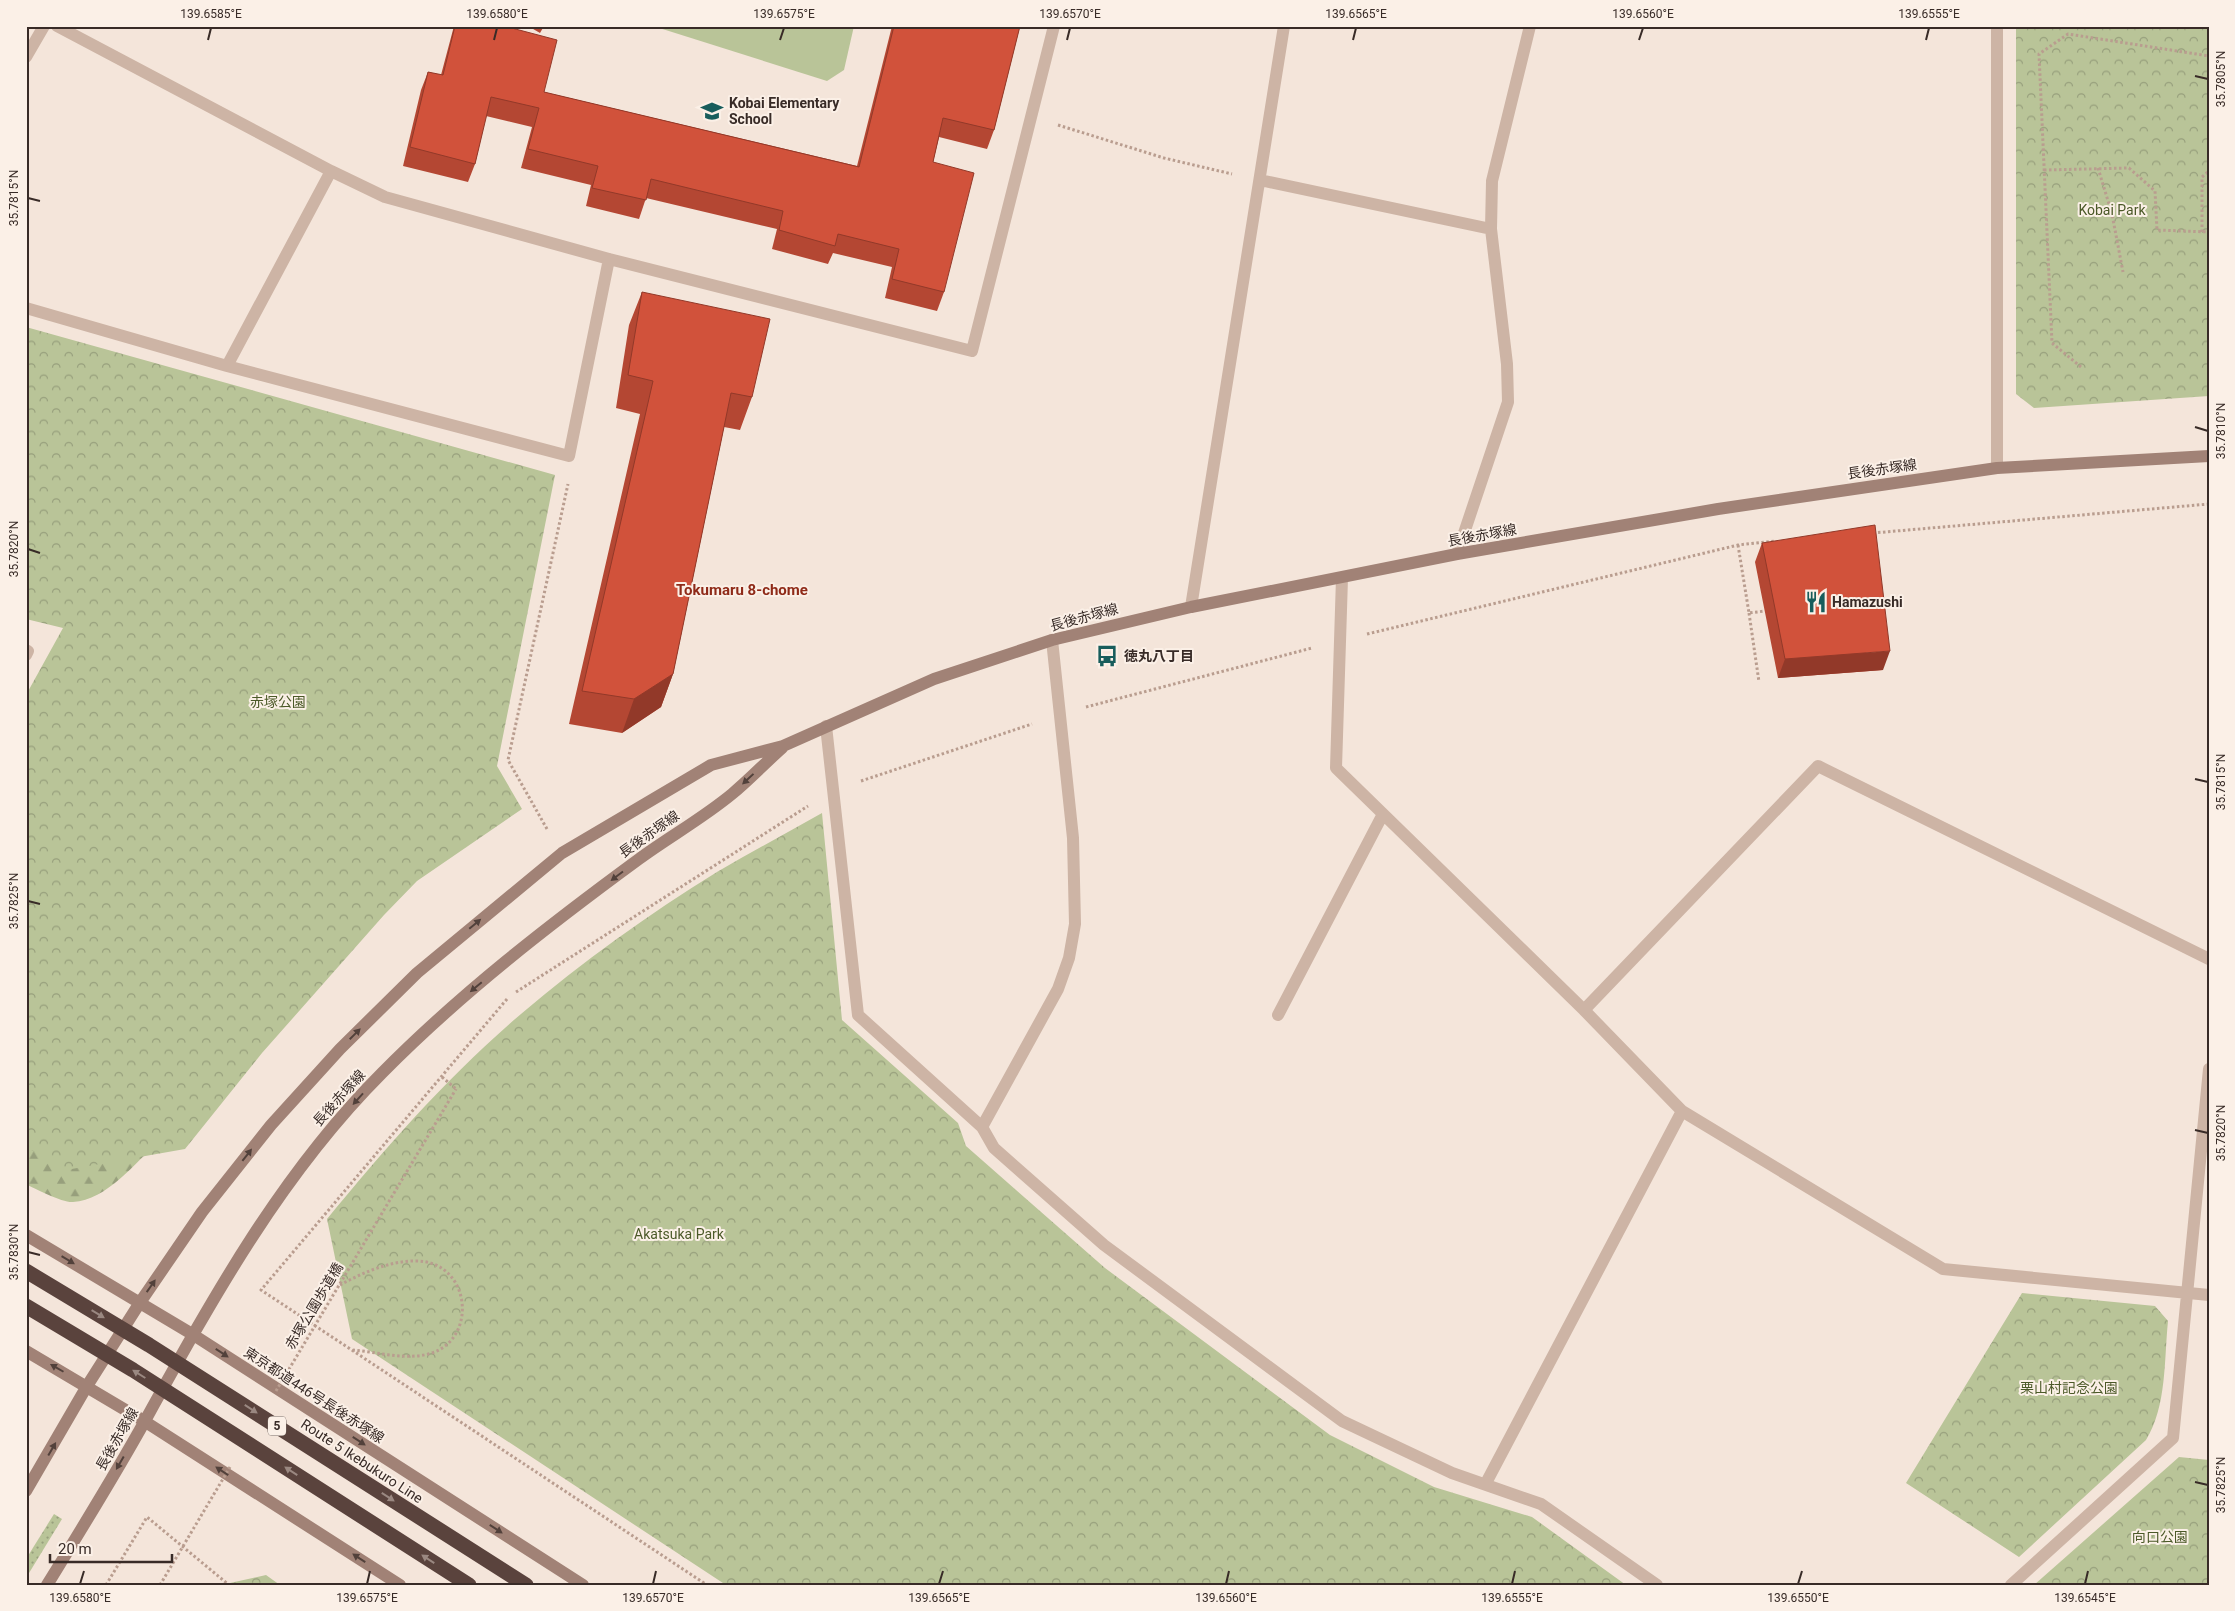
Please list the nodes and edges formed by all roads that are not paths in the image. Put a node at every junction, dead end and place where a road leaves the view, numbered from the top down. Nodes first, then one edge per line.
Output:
1 (44, 26) edge
2 (57, 26) edge
3 (1054, 26) edge
4 (1284, 26) edge
5 (1530, 26) edge
6 (1997, 26) edge
7 (26, 57) edge
8 (330, 171) junction
9 (1260, 180) junction
10 (1491, 229) junction
11 (609, 259) junction
12 (26, 308) edge
13 (227, 366) junction
14 (2209, 456) edge
15 (1997, 468) junction
16 (1457, 554) junction
17 (1342, 578) junction
18 (1191, 607) junction
19 (1052, 640) junction
20 (26, 650) edge
21 (26, 655) edge
22 (826, 726) junction
23 (783, 746) junction
24 (1383, 814) junction
25 (2209, 959) edge
26 (1584, 1010) junction
27 (1278, 1015) dead end
28 (2209, 1069) edge
29 (1682, 1111) junction
30 (982, 1127) junction
31 (26, 1235) edge
32 (26, 1271) edge
33 (2188, 1293) junction
34 (2209, 1295) edge
35 (139, 1304) junction
36 (26, 1306) edge
37 (192, 1334) junction
38 (26, 1351) edge
39 (87, 1386) junction
40 (144, 1421) junction
41 (1486, 1484) junction
42 (26, 1491) edge
43 (48, 1585) edge
44 (400, 1585) edge
45 (469, 1585) edge
46 (526, 1585) edge
47 (583, 1585) edge
48 (1657, 1585) edge
49 (2011, 1585) edge

1 - 7 street
2 - 8 street
3 - 11 street
4 - 9 street
5 - 10 street
6 - 15 street
8 - 11 street
8 - 13 street
9 - 10 street
9 - 18 street
10 - 16 street
11 - 13 street
12 - 13 street
14 - 15 main road, 長後赤塚線
15 - 16 main road, 長後赤塚線
16 - 17 main road, 長後赤塚線
17 - 18 main road, 長後赤塚線
17 - 24 street
18 - 19 main road, 長後赤塚線
19 - 22 main road, 長後赤塚線
19 - 30 street
20 - 21 street
22 - 23 main road, 長後赤塚線
22 - 30 street
35 -> 23 main road, 長後赤塚線
23 -> 37 main road, 長後赤塚線
24 - 26 street
24 - 27 street
25 - 26 street
26 - 29 street
28 - 33 street
29 - 33 street
29 - 41 street
30 - 41 street
31 -> 35 main road, 東京都道446号長後赤塚線
32 -> 46 highway, Route 5 Ikebukuro Line / 5, bridge
33 - 34 street
33 - 49 street
35 - 37 main road, 東京都道446号長後赤塚線
35 - 39 main road, 長後赤塚線
45 -> 36 highway, 5, bridge
37 - 40 main road, 長後赤塚線
37 -> 47 main road, 東京都道446号長後赤塚線
39 -> 38 main road
39 - 40 main road
42 -> 39 main road, 長後赤塚線
40 -> 43 main road, 長後赤塚線
44 -> 40 main road
41 - 48 street

